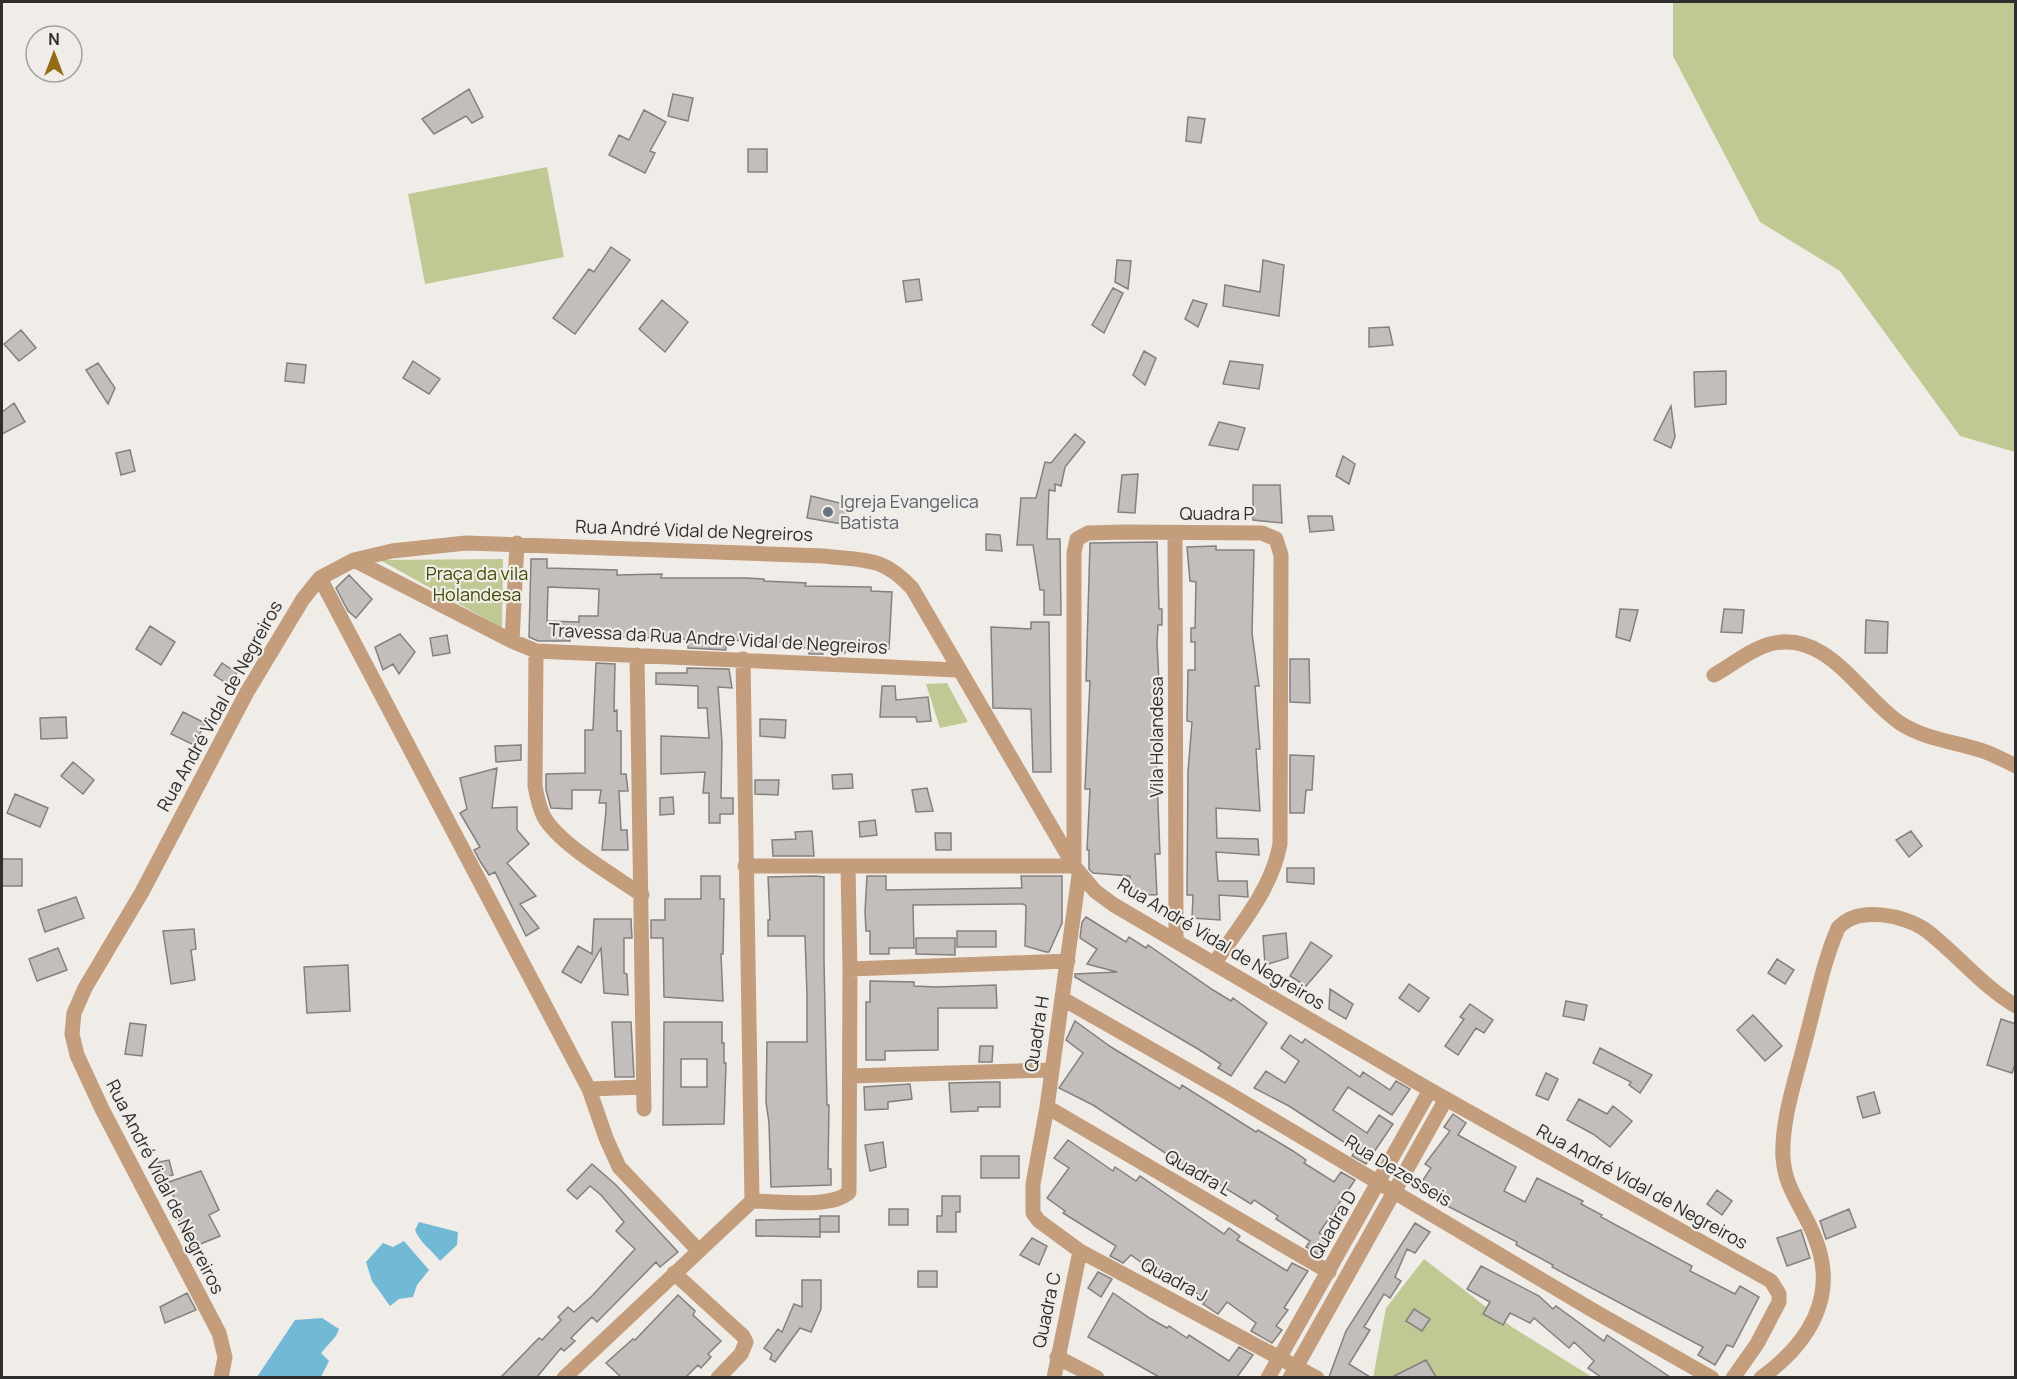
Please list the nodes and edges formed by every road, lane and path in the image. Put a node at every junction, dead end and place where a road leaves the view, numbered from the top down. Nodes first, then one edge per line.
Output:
1 (1176, 533) junction
2 (517, 543) junction
3 (354, 560) junction
4 (320, 578) junction
5 (512, 641) junction
6 (536, 651) junction
7 (637, 656) junction
8 (743, 659) junction
9 (957, 670) junction
10 (1714, 675) dead end
11 (2016, 766) edge
12 (745, 866) junction
13 (848, 868) junction
14 (1077, 870) junction
15 (642, 895) junction
16 (1176, 940) junction
17 (1068, 961) junction
18 (1214, 964) junction
19 (850, 969) junction
20 (1063, 999) junction
21 (2016, 1006) edge
22 (1050, 1070) junction
23 (850, 1076) junction
24 (643, 1087) junction
25 (589, 1089) junction
26 (1430, 1090) junction
27 (1446, 1099) junction
28 (1047, 1107) junction
29 (644, 1110) dead end
30 (1380, 1182) junction
31 (1395, 1192) junction
32 (1031, 1199) joint
33 (752, 1202) junction
34 (699, 1251) junction
35 (1080, 1251) junction
36 (1329, 1272) junction
37 (674, 1273) junction
38 (1057, 1357) junction
39 (1280, 1359) junction
40 (1293, 1372) edge
41 (221, 1377) edge
42 (564, 1377) edge
43 (718, 1377) edge
44 (1054, 1377) edge
45 (1097, 1377) edge
46 (1268, 1377) edge
47 (1317, 1377) edge
48 (1712, 1377) edge
49 (1733, 1377) edge
50 (1761, 1377) edge

1 - 14 street, Quadra P
1 - 16 street, Vila Holandesa
1 - 18 street, Quadra P
2 - 3 street, Rua André Vidal de Negreiros
2 - 5 street
2 - 9 street, Rua André Vidal de Negreiros
3 - 4 street, Rua André Vidal de Negreiros
3 - 5 street, Travessa da Rua Andre Vidal de Negreiros
4 - 25 street
4 - 41 street, Rua André Vidal de Negreiros
5 - 6 street, Travessa da Rua Andre Vidal de Negreiros
6 - 7 street, Travessa da Rua Andre Vidal de Negreiros
6 - 15 street
7 - 8 street, Travessa da Rua Andre Vidal de Negreiros
7 - 15 street
8 - 9 street, Travessa da Rua Andre Vidal de Negreiros
8 - 12 street
9 - 14 street, Rua André Vidal de Negreiros
10 - 11 street
12 - 13 street
12 - 33 street
13 - 14 street
13 - 19 street
14 - 16 street, Rua André Vidal de Negreiros
14 - 17 street, Quadra H
15 - 24 street
16 - 18 street, Rua André Vidal de Negreiros
17 - 19 street
17 - 20 street, Quadra H
18 - 26 street, Rua André Vidal de Negreiros
19 - 23 street
20 - 22 street, Quadra H
20 - 30 street, Rua Dezesseis
21 - 50 street
22 - 23 street
22 - 28 street, Quadra H
23 - 33 street
24 - 25 street
24 - 29 street
25 - 34 street
26 - 27 street, Rua André Vidal de Negreiros
26 - 30 street, Quadra D
27 - 31 street
27 - 49 street, Rua André Vidal de Negreiros
28 - 32 street, Quadra H
28 - 36 street, Quadra L
30 - 31 street, Rua Dezesseis
30 - 36 street, Quadra D
31 - 40 street
31 - 48 street, Rua Dezesseis
32 - 35 street, Quadra J
33 - 34 street
34 - 37 street
35 - 38 street, Quadra C
35 - 39 street, Quadra J
36 - 39 street, Quadra D
37 - 42 street
37 - 43 street
38 - 44 street, Quadra C
38 - 45 street
39 - 40 street, Quadra J
39 - 46 street, Quadra D
40 - 47 street, Quadra J

